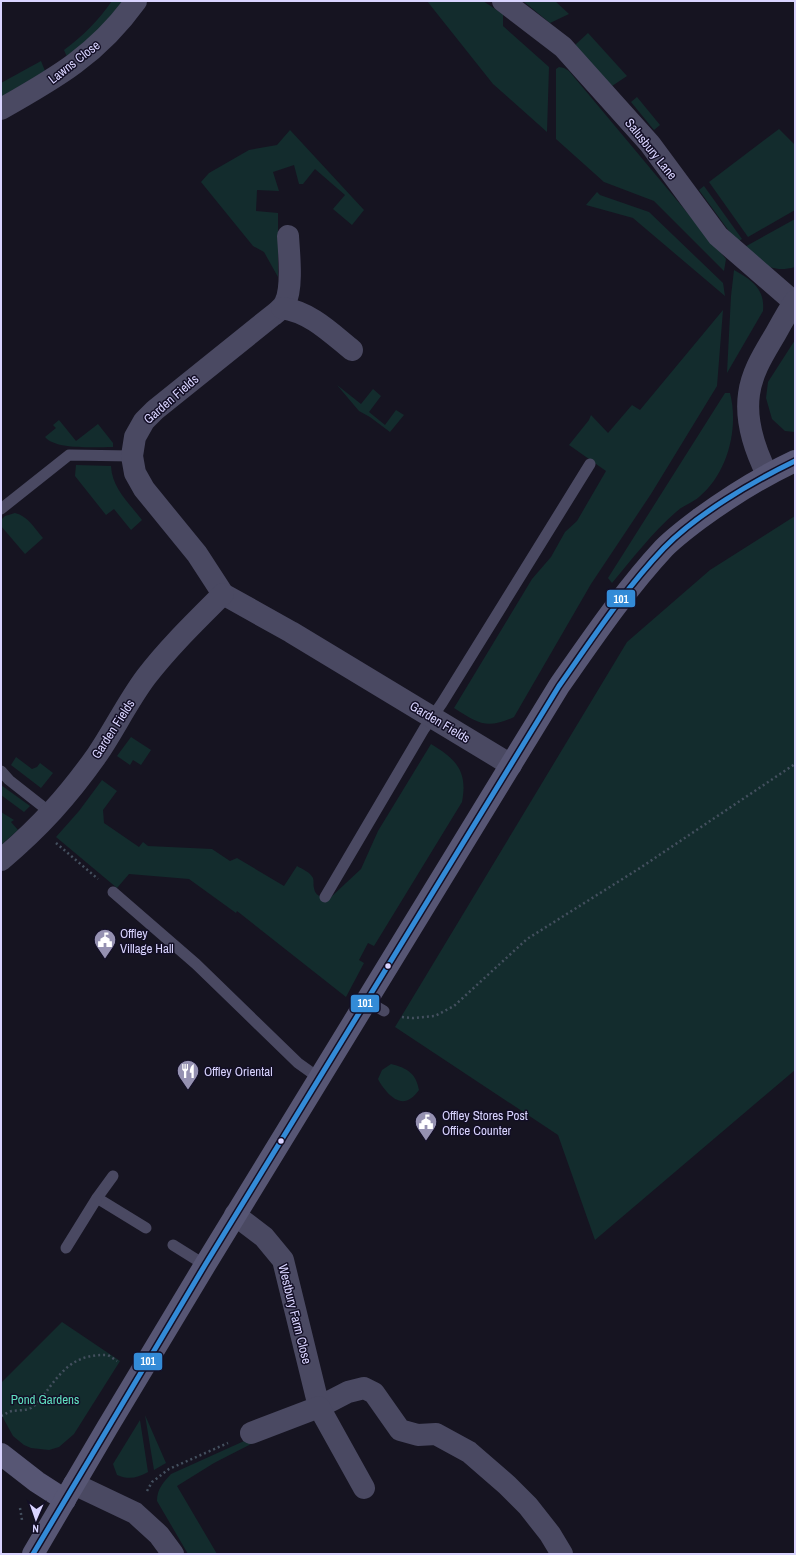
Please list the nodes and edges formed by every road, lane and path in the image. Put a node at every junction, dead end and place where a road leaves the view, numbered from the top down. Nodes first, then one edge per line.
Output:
1 (136, 1) edge
2 (503, 1) edge
3 (1, 109) edge
4 (288, 236) dead end
5 (795, 302) edge
6 (282, 308) junction
7 (352, 350) dead end
8 (132, 456) junction
9 (795, 461) edge
10 (590, 464) dead end
11 (767, 474) junction
12 (1, 509) edge
13 (223, 594) junction
14 (432, 717) junction
15 (795, 764) edge
16 (511, 765) junction
17 (1, 771) edge
18 (44, 820) junction
19 (1, 860) edge
20 (113, 892) joint
21 (326, 896) dead end
22 (375, 1006) junction
23 (319, 1078) junction
24 (113, 1176) dead end
25 (97, 1198) junction
26 (235, 1215) junction
27 (146, 1228) dead end
28 (173, 1245) dead end
29 (66, 1248) dead end
30 (205, 1265) junction
31 (116, 1360) dead end
32 (319, 1407) junction
33 (1, 1416) edge
34 (251, 1433) joint
35 (1, 1454) edge
36 (364, 1488) dead end
37 (70, 1492) junction
38 (135, 1513) junction
39 (33, 1554) edge
40 (173, 1554) edge
41 (562, 1554) edge

1 - 3 street, Lawns Close
2 - 5 street, Salusbury Lane
4 - 6 street, Garden Fields
5 - 11 street
6 - 7 street
6 - 8 street, Garden Fields
8 - 12 lane
8 - 13 street, Garden Fields
9 - 11 street
10 - 14 lane
11 - 16 street
13 - 14 street, Garden Fields
13 - 18 street, Garden Fields
14 - 16 street, Garden Fields
14 - 21 lane
15 - 22 path
16 - 22 street
17 - 18 lane
18 - 19 street, Garden Fields
18 - 20 path
20 - 23 lane
22 - 23 street
23 - 26 street
24 - 25 lane
25 - 27 lane
25 - 29 lane
26 - 30 street
26 - 32 street, Westbury Farm Close
28 - 30 lane
30 - 37 street
31 - 33 path
32 - 34 street
32 - 36 street, Westbury Farm Close
32 - 41 street
34 - 38 path
35 - 37 street
37 - 38 street
37 - 39 street
38 - 40 street

